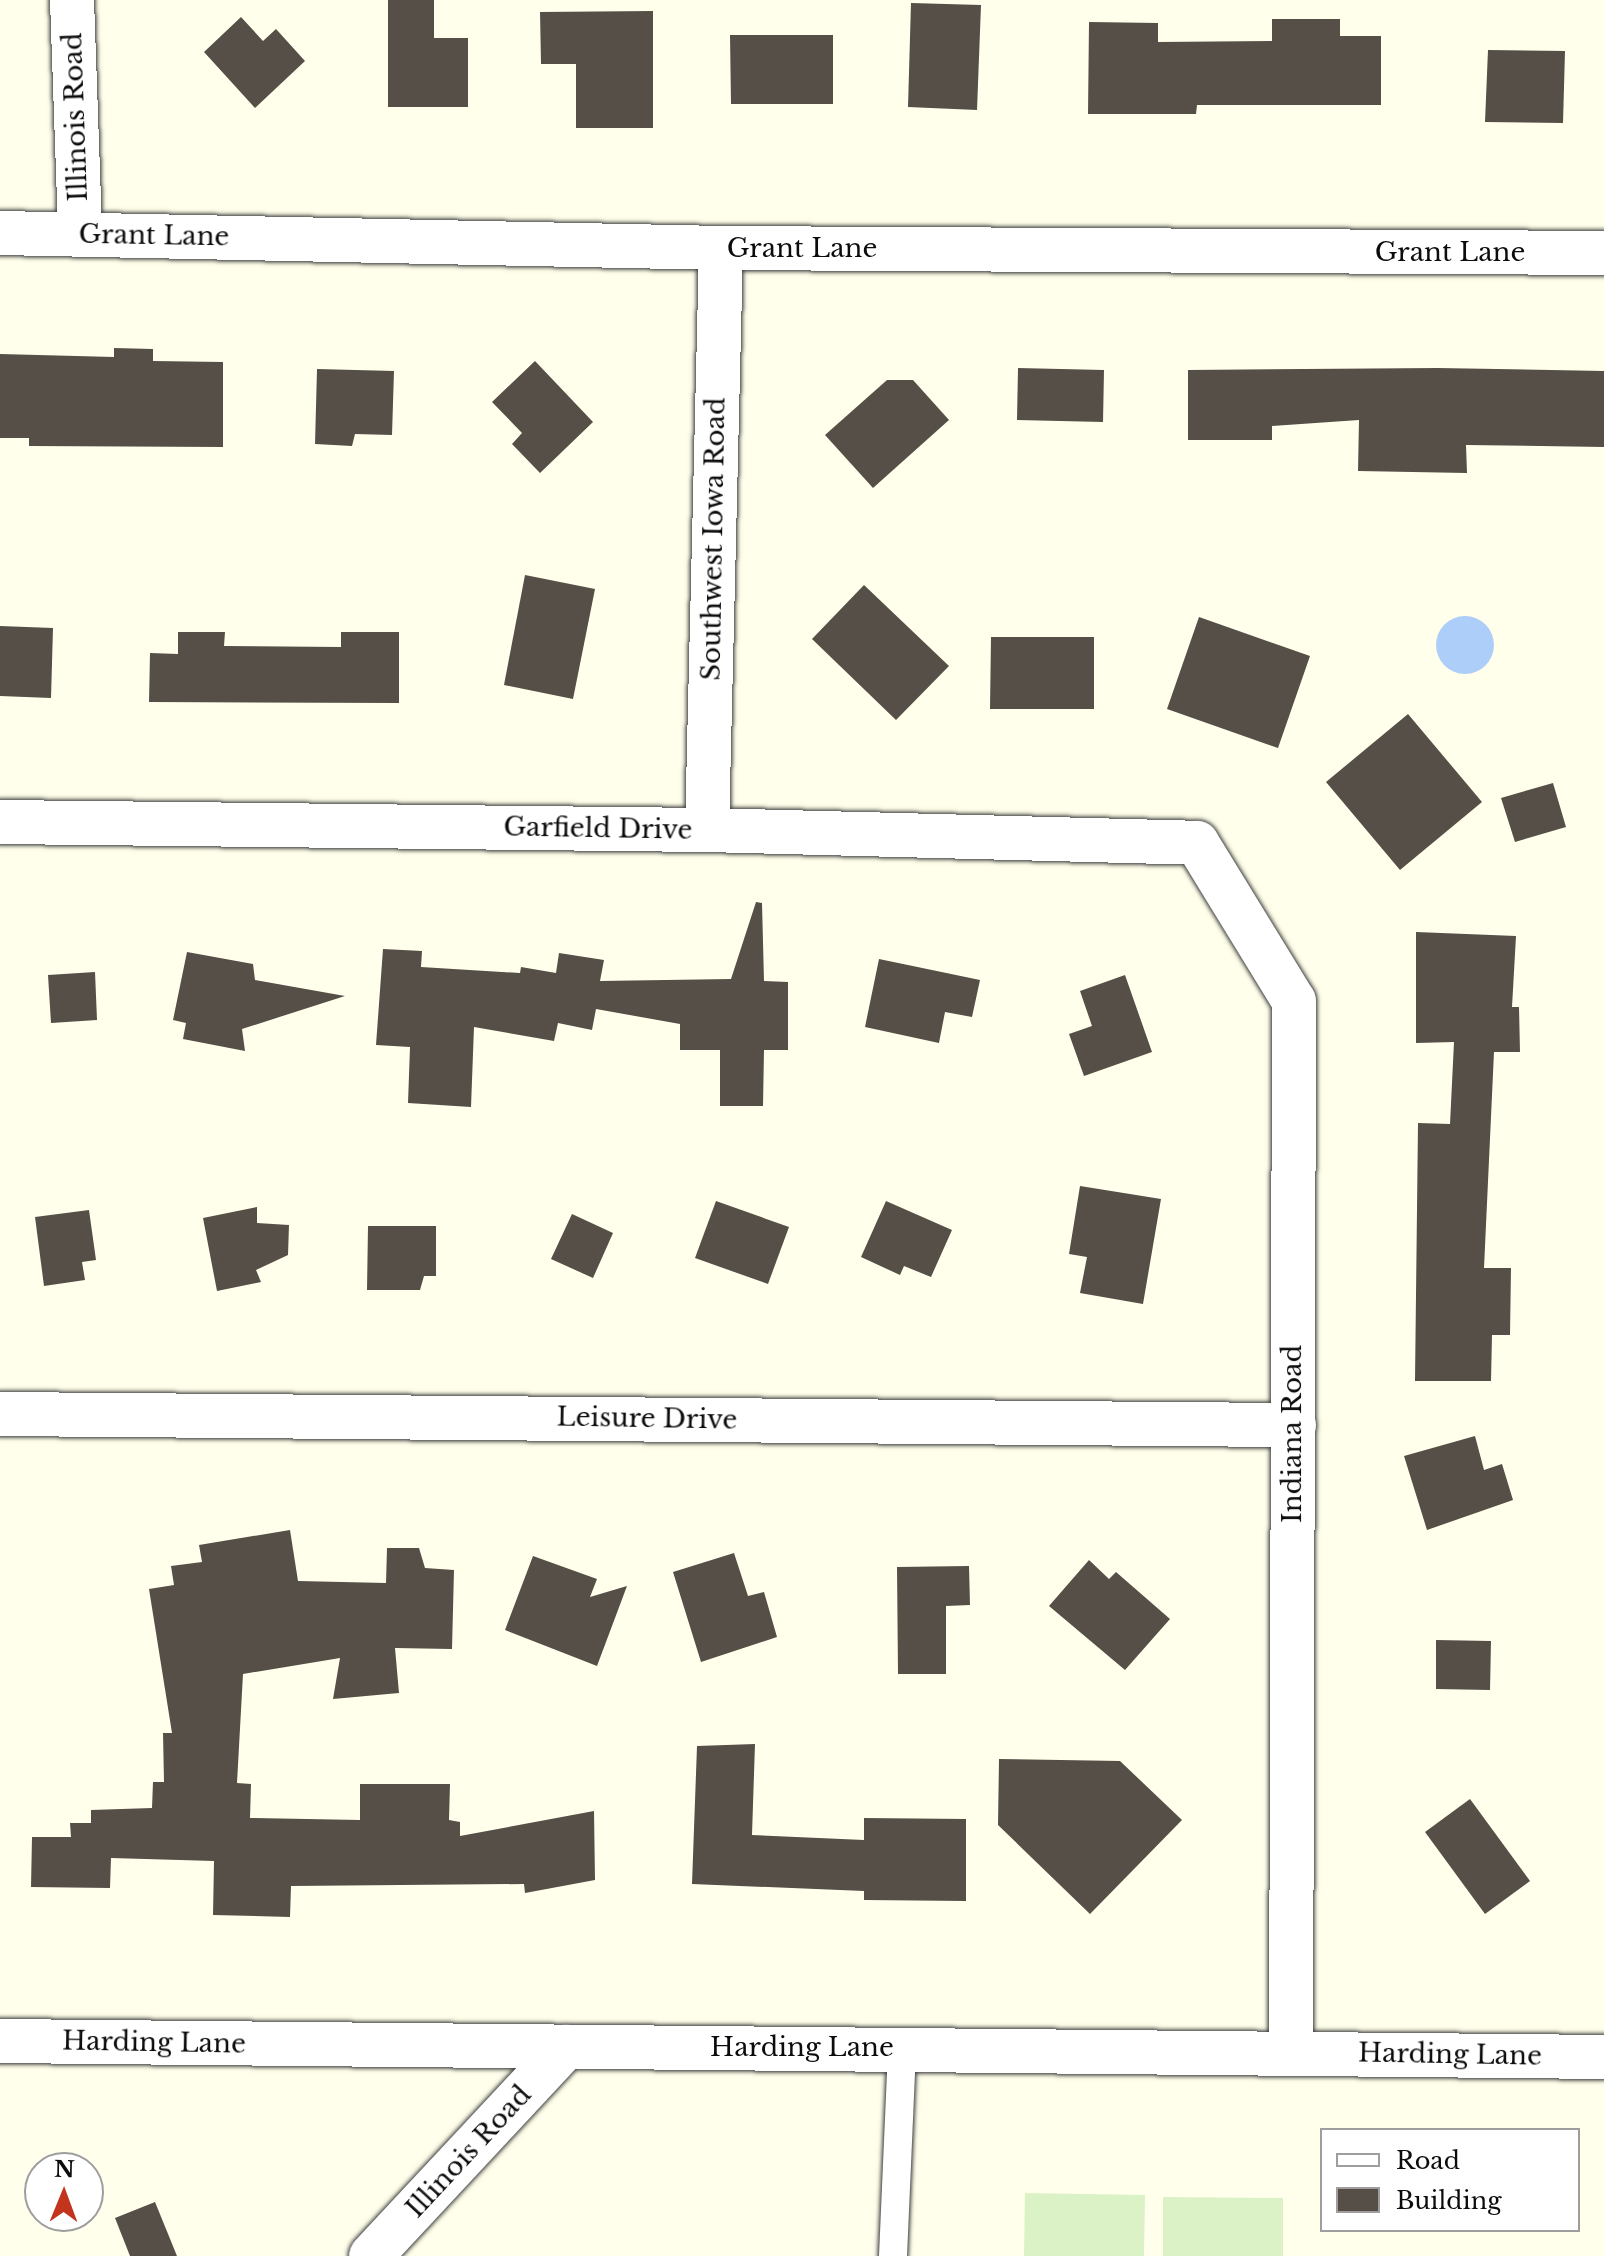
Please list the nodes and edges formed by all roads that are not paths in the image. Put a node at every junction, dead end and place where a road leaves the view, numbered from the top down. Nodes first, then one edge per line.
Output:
1 (72, 0) edge
2 (0, 233) edge
3 (80, 234) junction
4 (721, 248) junction
5 (1604, 253) edge
6 (0, 822) edge
7 (707, 830) junction
8 (1197, 843) joint
9 (0, 1414) edge
10 (1294, 1425) junction
11 (0, 2041) edge
12 (566, 2047) junction
13 (902, 2047) junction
14 (1291, 2052) junction
15 (1604, 2057) edge
16 (371, 2256) edge
17 (893, 2256) edge

1 - 3 street, Illinois Road
2 - 3 street, Grant Lane
3 - 4 street, Grant Lane
4 - 5 street, Grant Lane
4 - 7 street, Southwest Iowa Road
6 - 7 street, Garfield Drive
7 - 8 street, Garfield Drive
8 - 10 street, Indiana Road
9 - 10 street, Leisure Drive
10 - 14 street, Indiana Road
11 - 12 street, Harding Lane
12 - 13 street, Harding Lane
12 - 16 street, Illinois Road
13 - 14 street, Harding Lane
13 - 17 lane
14 - 15 street, Harding Lane

